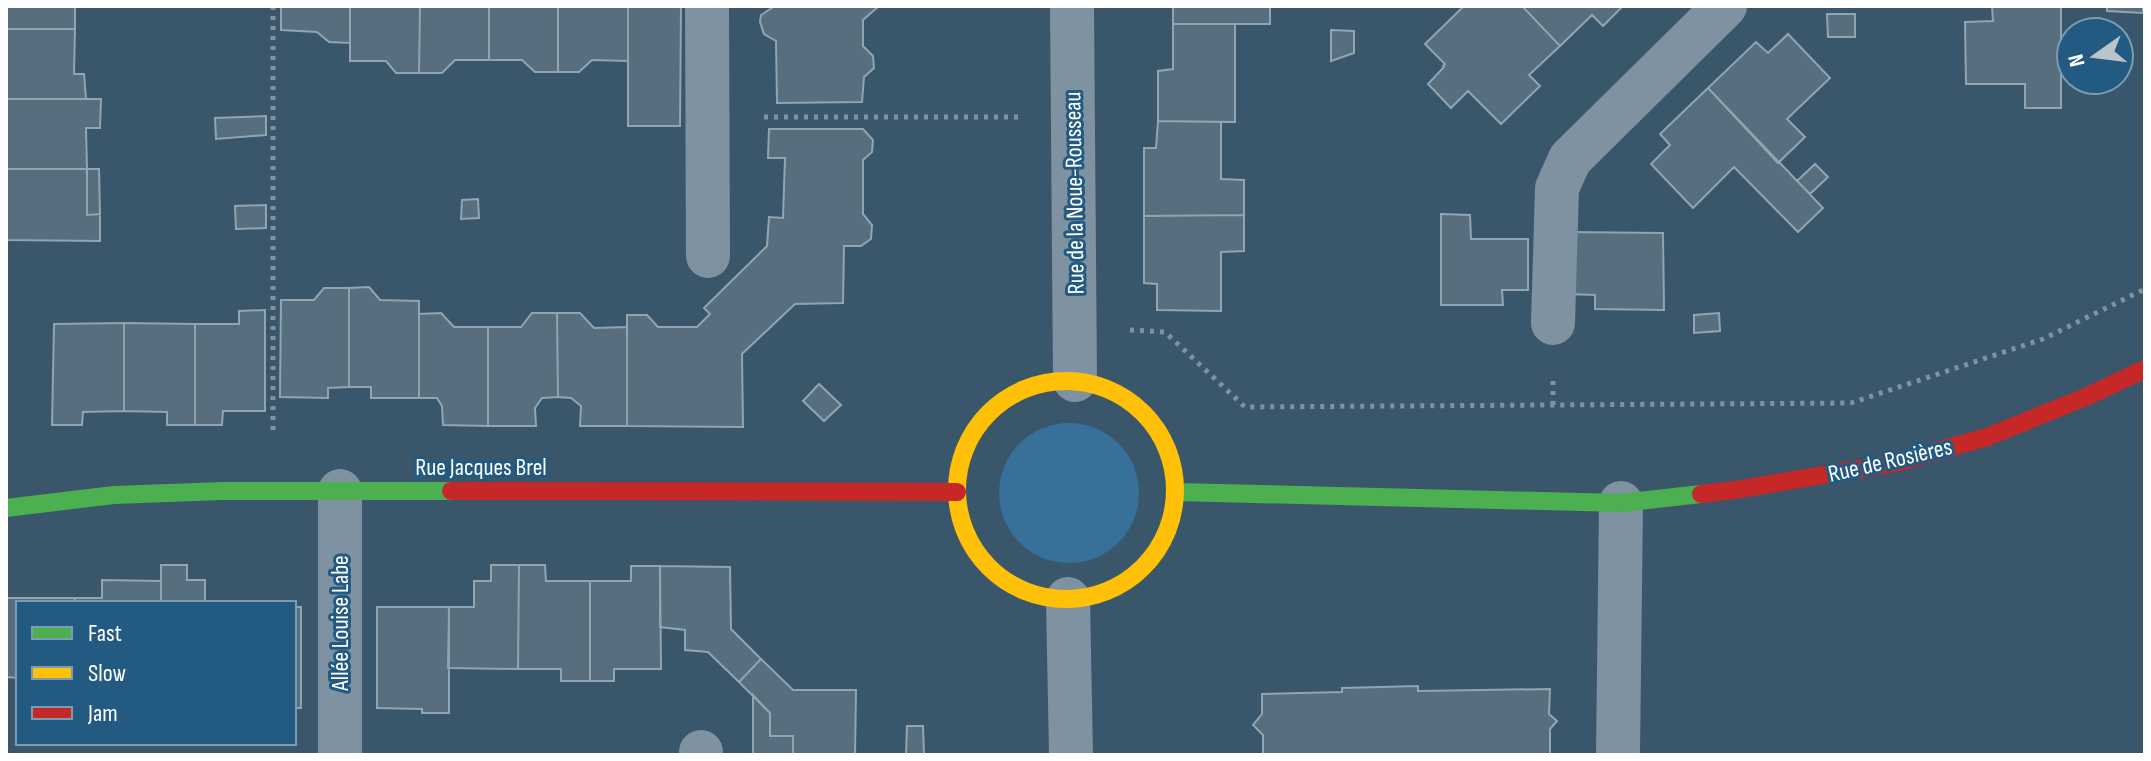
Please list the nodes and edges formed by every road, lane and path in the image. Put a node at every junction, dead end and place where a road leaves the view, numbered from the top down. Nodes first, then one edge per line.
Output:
1 (273, 6) edge
2 (707, 6) edge
3 (1072, 6) edge
4 (1725, 6) edge
5 (707, 117) junction
6 (1073, 118) junction
7 (708, 256) dead end
8 (2145, 289) edge
9 (1553, 323) dead end
10 (1075, 328) junction
11 (2145, 369) edge
12 (1075, 380) junction
13 (273, 491) junction
14 (340, 491) junction
15 (957, 492) junction
16 (1176, 492) junction
17 (1621, 503) junction
18 (6, 508) edge
19 (1068, 599) junction
20 (340, 755) edge
21 (1071, 755) edge
22 (1618, 755) edge

1 - 13 path
2 - 5 street
3 - 6 street, Rue de la Noue-Rousseau
4 - 9 street
5 - 6 path
5 - 7 street
6 - 10 street, Rue de la Noue-Rousseau
8 - 10 path
10 - 12 street, Rue de la Noue-Rousseau
11 - 17 street, Rue de Rosières
12 - 15 street
12 - 16 street
13 - 14 street, Rue Jacques Brel
13 - 18 street, Rue Jacques Brel
14 - 15 street, Rue Jacques Brel
14 - 20 street, Allée Louise Labe
15 - 19 street
16 - 17 street, Rue de Rosières
16 - 19 street
17 - 22 street
19 - 21 street

